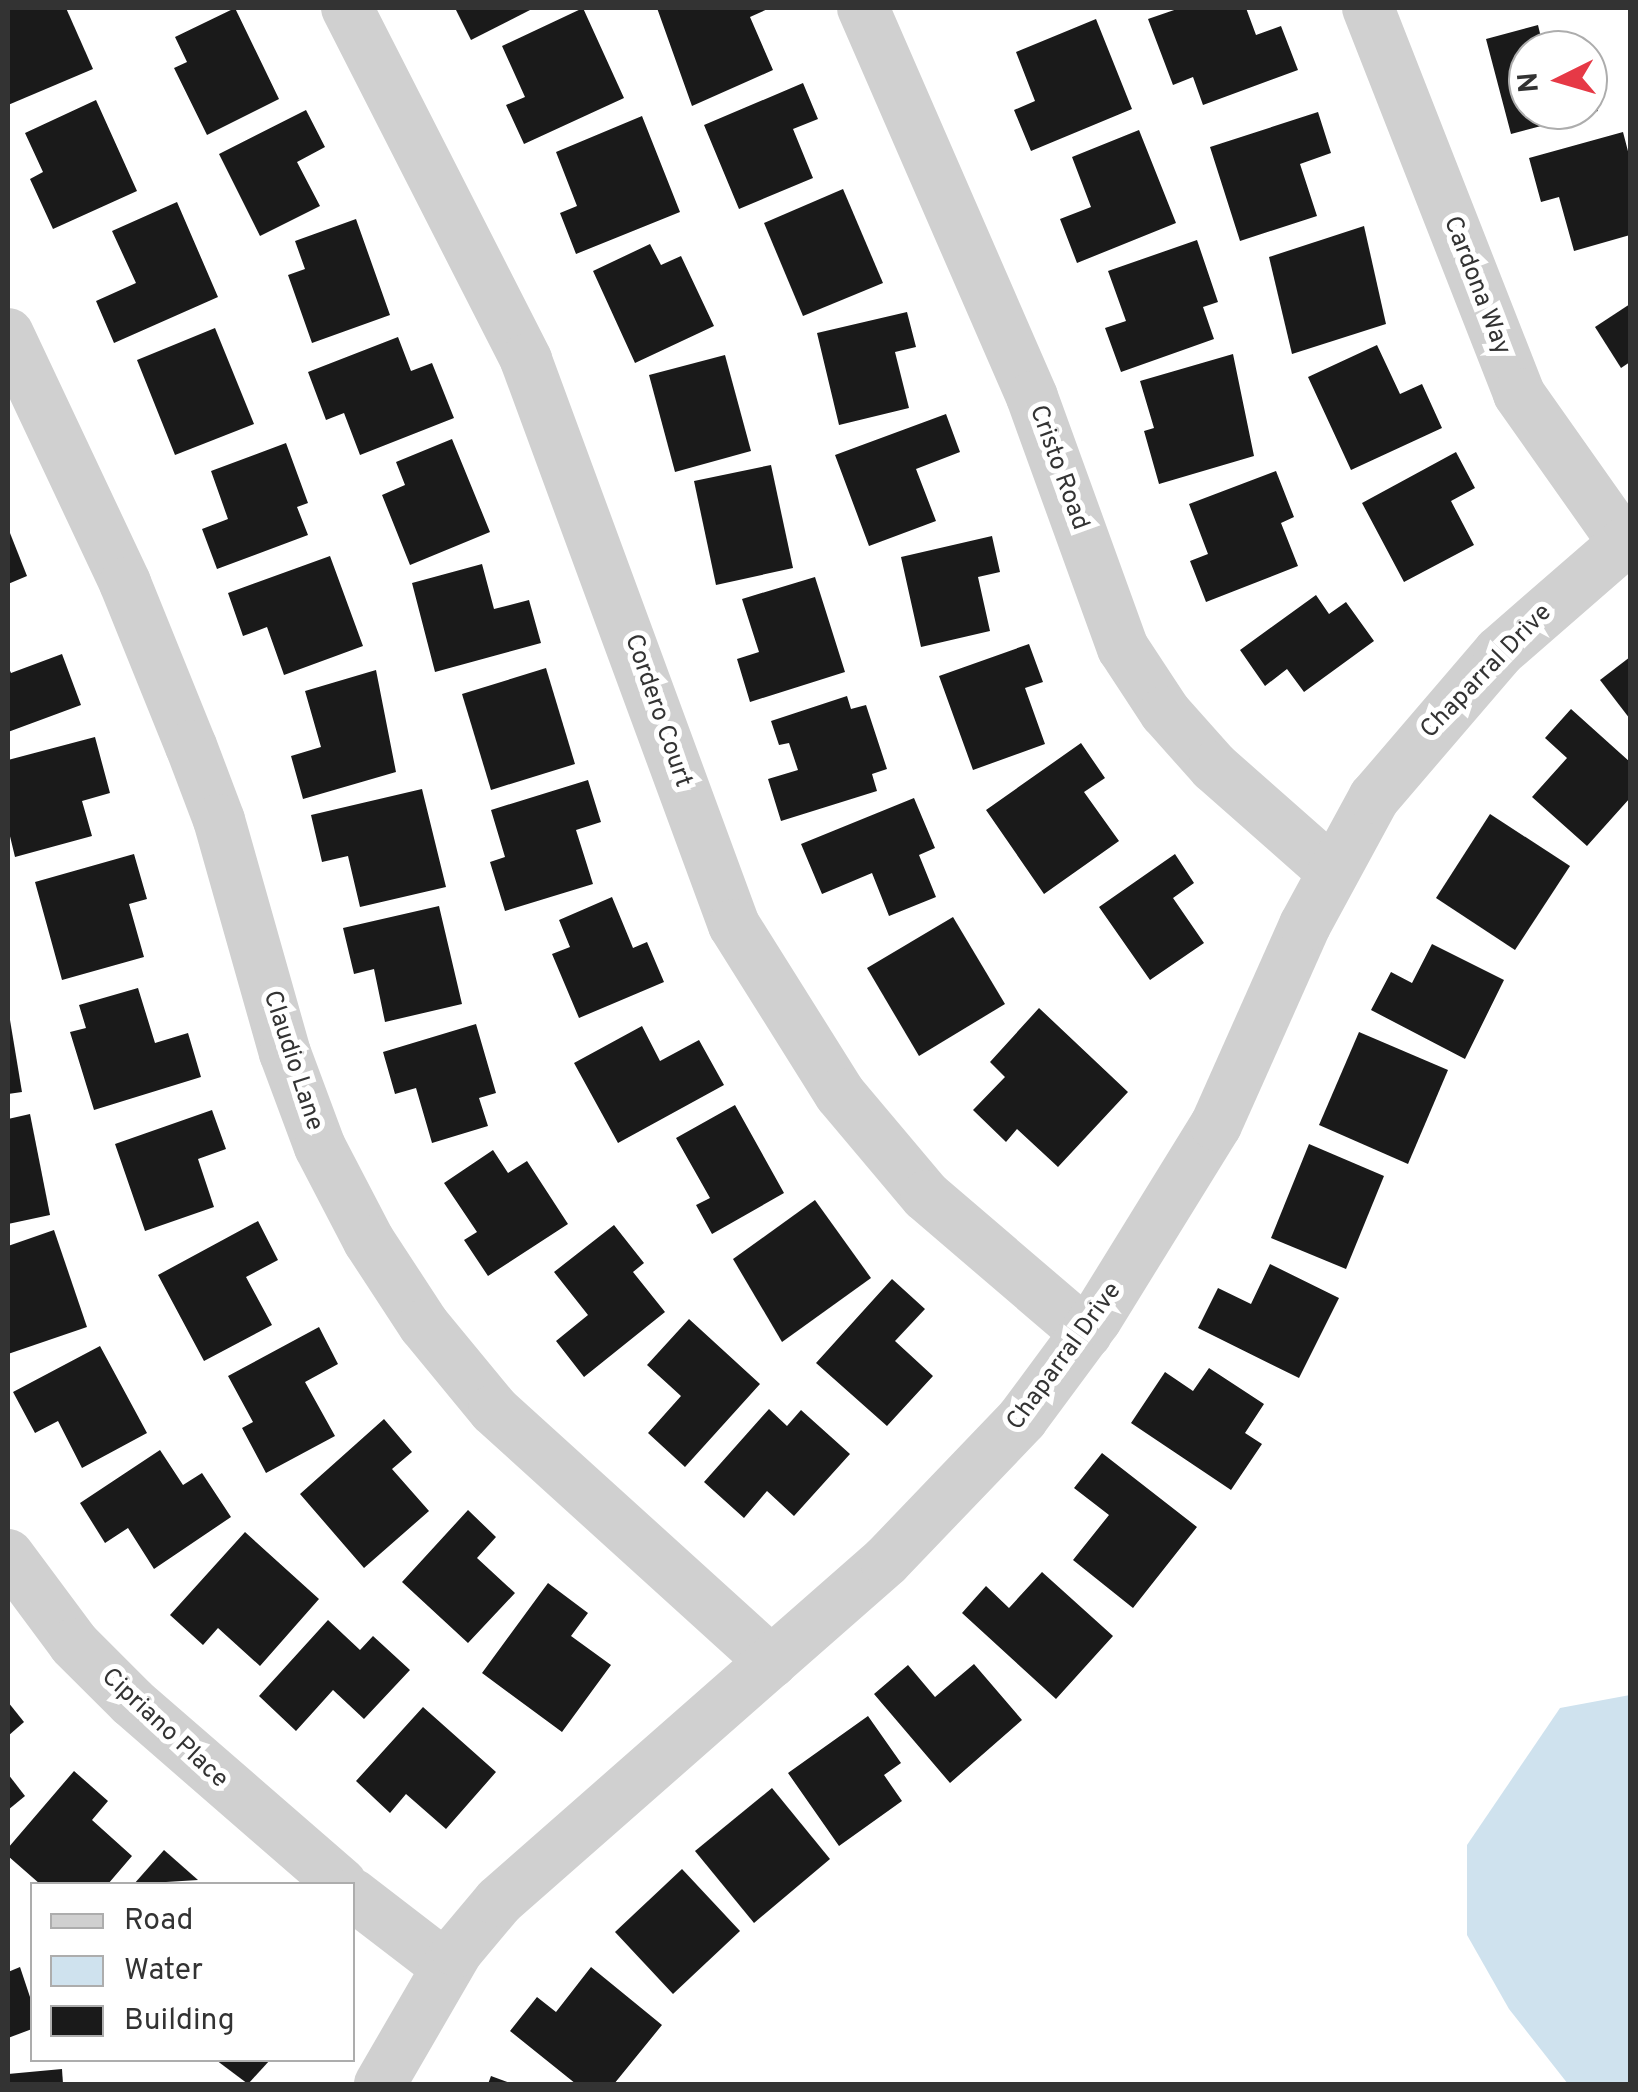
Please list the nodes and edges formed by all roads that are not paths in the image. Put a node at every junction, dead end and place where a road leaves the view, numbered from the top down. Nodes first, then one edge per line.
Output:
1 (347, 8) edge
2 (1368, 8) edge
3 (876, 12) edge
4 (8, 334) edge
5 (1627, 541) edge
6 (1333, 872) junction
7 (1086, 1333) junction
8 (8, 1556) edge
9 (772, 1662) junction
10 (339, 1882) edge
11 (355, 1896) edge
12 (446, 1968) junction
13 (380, 2084) edge

1 - 7 street, Cordero Court
2 - 5 street, Cardona Way
3 - 6 street, Cristo Road
4 - 9 street, Claudio Lane
5 - 6 street, Chaparral Drive
6 - 7 street, Chaparral Drive
7 - 9 street, Chaparral Drive
8 - 10 street, Cipriano Place
9 - 12 street, Chaparral Drive
11 - 12 street
12 - 13 street, Chaparral Drive

